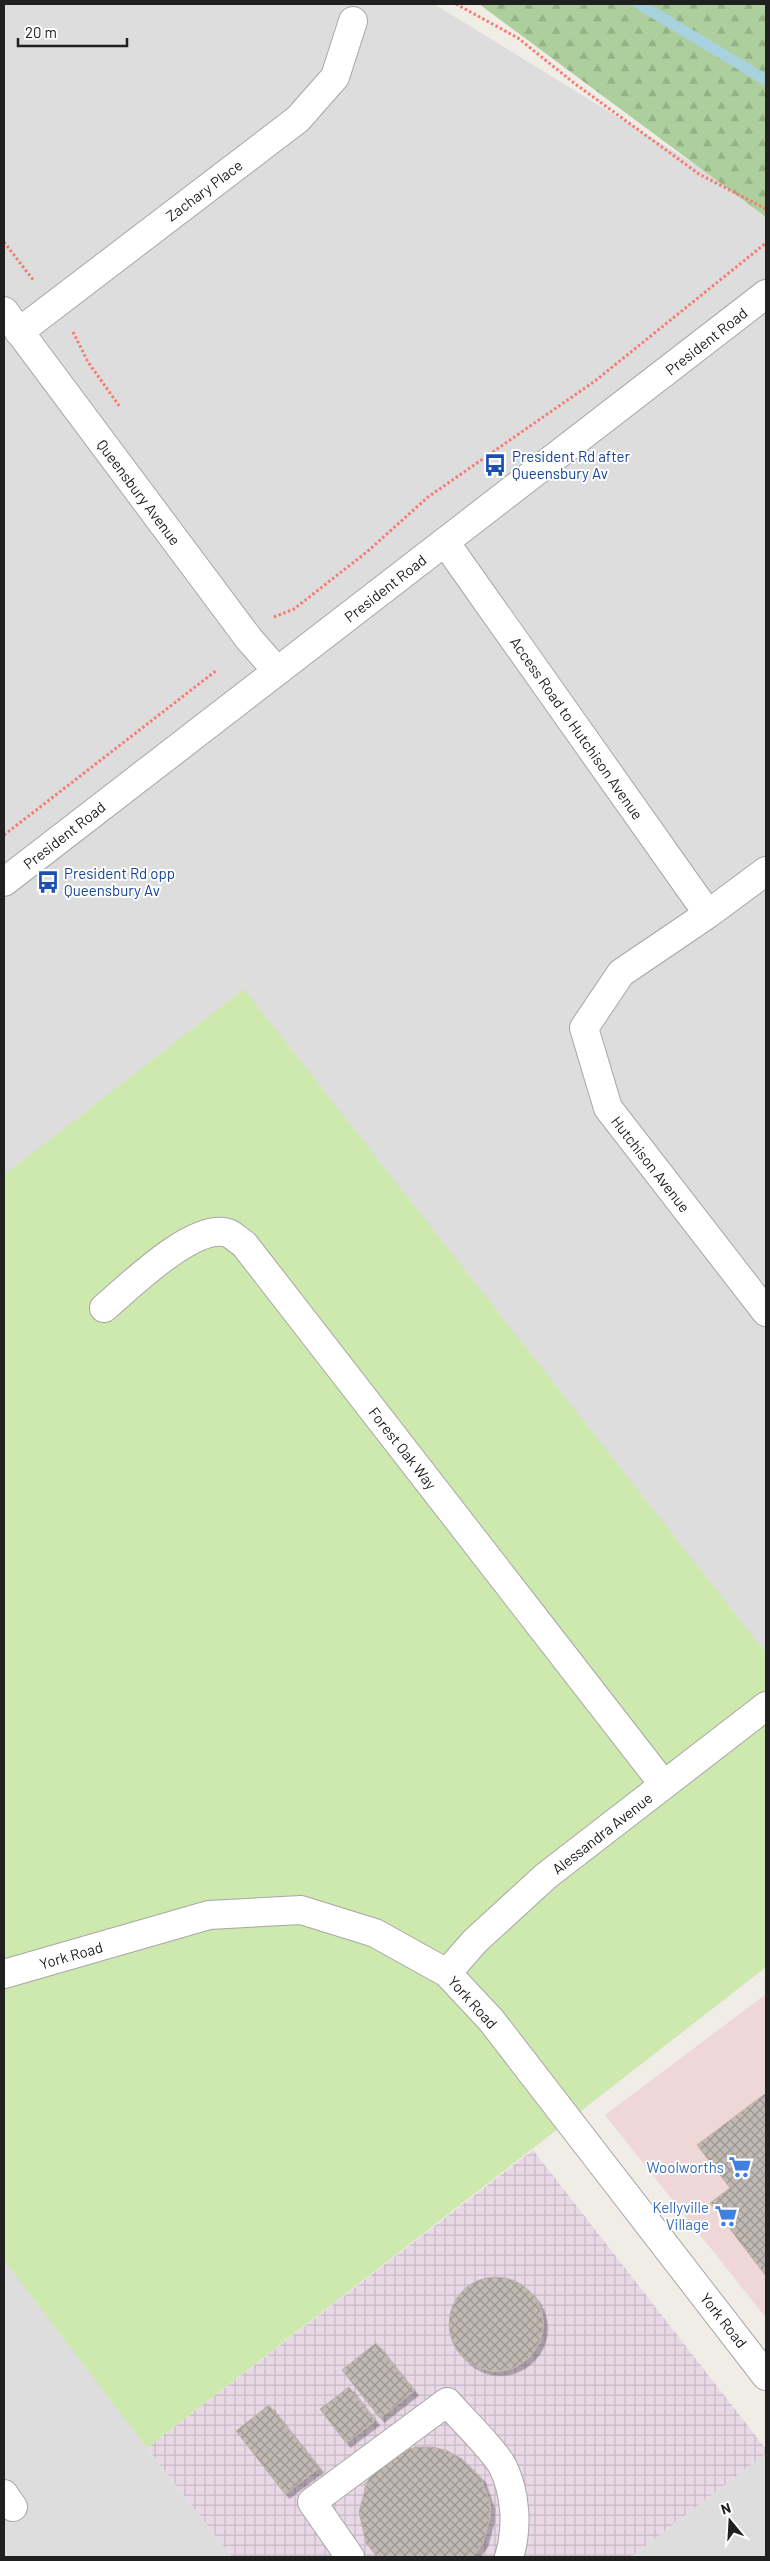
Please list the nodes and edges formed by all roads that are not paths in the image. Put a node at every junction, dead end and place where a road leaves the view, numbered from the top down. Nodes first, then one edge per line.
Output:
1 (354, 21) dead end
2 (766, 294) edge
3 (12, 322) edge
4 (445, 542) junction
5 (277, 671) junction
6 (766, 871) edge
7 (4, 882) edge
8 (708, 914) junction
9 (104, 1308) dead end
10 (766, 1312) edge
11 (766, 1706) edge
12 (664, 1785) junction
13 (447, 1973) junction
14 (4, 1974) edge
15 (766, 2376) edge
16 (350, 2557) edge
17 (509, 2557) edge

1 - 3 street, Zachary Place
2 - 4 street, President Road
3 - 5 street, Queensbury Avenue
4 - 5 street, President Road
4 - 8 street, Access Road to Hutchison Avenue
5 - 7 street, President Road
6 - 8 street, Hutchison Avenue
8 - 10 street, Hutchison Avenue
9 - 12 street, Forest Oak Way
11 - 12 street, Alessandra Avenue
12 - 13 street, Alessandra Avenue
13 - 14 street, York Road
13 - 15 street, York Road
16 - 17 street

